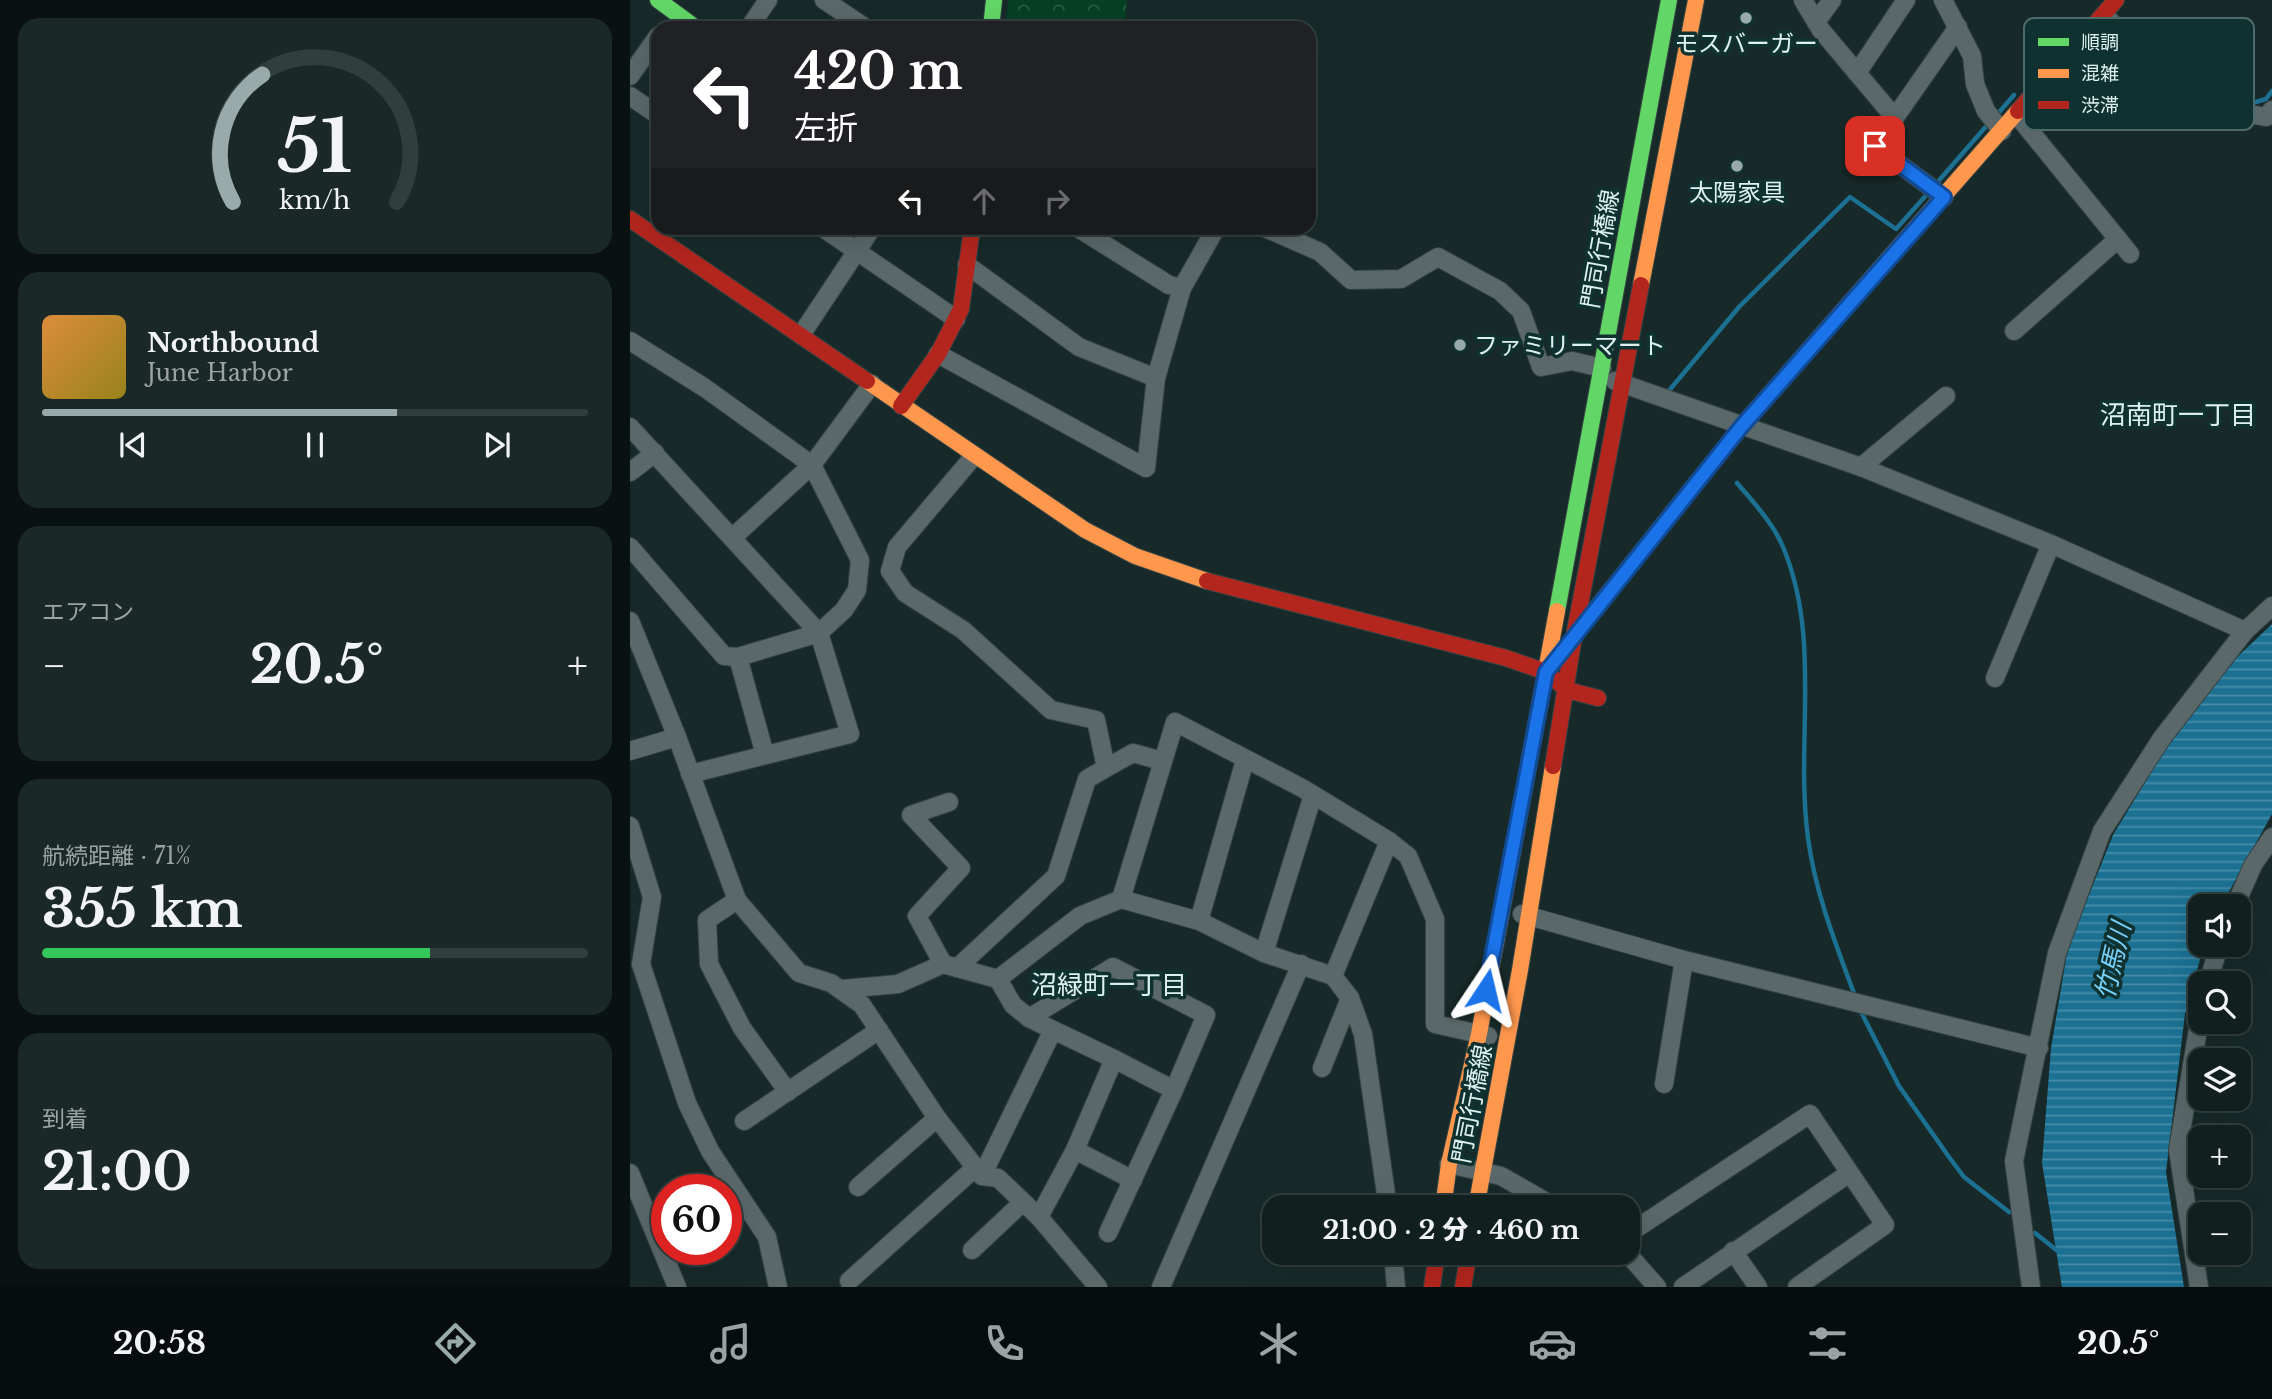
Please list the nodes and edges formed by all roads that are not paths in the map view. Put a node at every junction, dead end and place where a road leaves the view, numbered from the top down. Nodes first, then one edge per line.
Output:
1 (658, 0) edge
2 (768, 0) edge
3 (824, 0) edge
4 (993, 0) edge
5 (1669, 0) edge
6 (1696, 0) edge
7 (1803, 0) edge
8 (1832, 0) edge
9 (1906, 0) edge
10 (1943, 0) edge
11 (674, 12) junction
12 (668, 21) edge
13 (686, 21) edge
14 (754, 21) edge
15 (856, 21) edge
16 (992, 21) edge
17 (1816, 22) junction
18 (1958, 27) junction
19 (651, 46) edge
20 (1857, 73) junction
21 (630, 76) edge
22 (630, 96) edge
23 (2024, 107) edge
24 (651, 110) edge
25 (2017, 115) junction
26 (1895, 118) junction
27 (1995, 123) junction
28 (2024, 124) edge
29 (2029, 130) edge
30 (1935, 191) junction
31 (630, 219) edge
32 (651, 233) edge
33 (654, 235) edge
34 (834, 235) edge
35 (867, 235) edge
36 (971, 235) edge
37 (1089, 235) edge
38 (1212, 235) edge
39 (1281, 235) edge
40 (2118, 239) junction
41 (856, 250) junction
42 (2130, 254) dead end
43 (967, 265) junction
44 (1182, 288) junction
45 (956, 319) junction
46 (2014, 331) dead end
47 (801, 335) junction
48 (630, 341) edge
49 (938, 354) junction
50 (1601, 372) junction
51 (1156, 378) junction
52 (872, 384) junction
53 (1624, 384) junction
54 (1946, 396) dead end
55 (901, 406) junction
56 (1741, 427) junction
57 (630, 428) edge
58 (655, 453) junction
59 (974, 456) junction
60 (812, 465) junction
61 (1861, 467) junction
62 (630, 472) edge
63 (732, 538) junction
64 (1593, 541) junction
65 (2051, 544) junction
66 (630, 547) edge
67 (1637, 556) junction
68 (2272, 606) edge
69 (630, 621) edge
70 (2245, 631) junction
71 (819, 633) junction
72 (1574, 636) junction
73 (738, 657) junction
74 (1546, 672) junction
75 (1995, 678) dead end
76 (1567, 690) junction
77 (1598, 698) dead end
78 (677, 737) junction
79 (630, 751) edge
80 (765, 755) junction
81 (1245, 760) junction
82 (1162, 761) junction
83 (1107, 768) junction
84 (690, 774) junction
85 (1313, 795) junction
86 (949, 802) dead end
87 (630, 826) edge
88 (2272, 837) edge
89 (1390, 841) junction
90 (2240, 894) edge
91 (737, 900) junction
92 (1121, 900) junction
93 (1501, 910) junction
94 (1529, 916) junction
95 (1199, 922) junction
96 (1264, 953) junction
97 (636, 954) edge
98 (1684, 960) junction
99 (1301, 964) junction
100 (950, 966) junction
101 (1333, 976) junction
102 (998, 979) junction
103 (843, 989) junction
104 (1350, 998) junction
105 (1029, 1018) junction
106 (878, 1030) junction
107 (1053, 1030) junction
108 (1479, 1034) junction
109 (2197, 1034) edge
110 (1507, 1040) junction
111 (2039, 1048) junction
112 (1114, 1059) junction
113 (1322, 1068) dead end
114 (1664, 1084) dead end
115 (1174, 1090) junction
116 (788, 1092) junction
117 (937, 1118) junction
118 (744, 1121) dead end
119 (1075, 1150) junction
120 (1450, 1164) junction
121 (1483, 1170) junction
122 (630, 1172) edge
123 (979, 1172) junction
124 (1848, 1174) junction
125 (1133, 1180) junction
126 (858, 1187) dead end
127 (1386, 1195) edge
128 (1445, 1195) edge
129 (1478, 1195) edge
130 (1534, 1195) edge
131 (1023, 1202) junction
132 (1039, 1217) junction
133 (1640, 1226) edge
134 (1108, 1233) dead end
135 (972, 1250) dead end
136 (1733, 1251) junction
137 (1394, 1265) edge
138 (1435, 1265) edge
139 (1467, 1265) edge
140 (1637, 1265) edge
141 (849, 1281) dead end
142 (677, 1287) edge
143 (778, 1287) edge
144 (1098, 1287) edge
145 (1161, 1287) edge
146 (1396, 1287) edge
147 (1432, 1287) edge
148 (1463, 1287) edge
149 (1657, 1287) edge
150 (1683, 1287) edge
151 (1758, 1287) edge
152 (1797, 1287) edge
153 (2031, 1287) edge
154 (2199, 1287) edge

1 - 11 main road
2 - 14 street
3 - 15 street
4 - 16 main road
5 - 50 main road, 門司行橋線
6 - 53 main road, 門司行橋線
7 - 17 street
8 - 17 street
9 - 20 street
10 - 18 street
11 - 12 street
11 - 13 main road
17 - 20 street
18 - 26 street
18 - 27 street
19 - 21 street
20 - 26 street
22 - 24 street
23 - 25 main road, 門司行橋線
25 - 27 main road, 門司行橋線
25 - 28 street
26 - 30 street
27 - 30 main road, 門司行橋線
29 - 40 street
30 - 56 main road, 門司行橋線
31 - 32 main road
33 - 47 main road
34 - 41 street
35 - 41 street
36 - 43 main road
37 - 44 street
38 - 44 street
39 - 50 street
40 - 42 street
40 - 46 street
41 - 45 street
41 - 47 street
43 - 45 main road
43 - 51 street
44 - 51 street
45 - 49 main road
47 - 52 main road
48 - 60 street
49 - 51 street
49 - 55 main road
50 - 53 street
50 - 74 main road, 門司行橋線
52 - 55 main road
52 - 60 street
53 - 56 street
53 - 64 main road, 門司行橋線
54 - 61 street
55 - 59 main road
56 - 61 street
56 - 67 main road, 門司行橋線
57 - 58 street
58 - 62 street
58 - 63 street
59 - 74 main road
59 - 83 street
60 - 63 street
60 - 71 street
61 - 65 street
63 - 71 street
64 - 67 main road
64 - 72 main road, 門司行橋線
65 - 70 street
65 - 75 street
66 - 73 street
67 - 72 main road, 門司行橋線
68 - 70 street
69 - 78 street
70 - 111 street
71 - 73 street
71 - 80 street
72 - 74 main road, 門司行橋線
72 - 76 main road, 門司行橋線
73 - 80 street
74 - 76 main road
74 - 93 main road, 門司行橋線
76 - 77 main road
76 - 94 main road, 門司行橋線
78 - 79 street
78 - 84 street
80 - 84 street
81 - 82 street
81 - 85 street
81 - 95 street
82 - 83 street
82 - 92 street
83 - 100 street
84 - 91 street
85 - 89 street
85 - 96 street
86 - 100 street
87 - 97 street
88 - 90 street
89 - 101 street
89 - 108 street
91 - 103 street
91 - 116 street
92 - 95 street
92 - 102 street
93 - 94 street
93 - 108 main road, 門司行橋線
94 - 98 street
94 - 110 main road, 門司行橋線
95 - 96 street
96 - 99 street
97 - 143 street
98 - 111 street
98 - 114 street
99 - 101 street
99 - 145 street
100 - 102 street
100 - 103 street
101 - 104 street
102 - 105 street
103 - 106 street
104 - 113 street
104 - 127 street
105 - 107 street
105 - 115 street
106 - 116 street
106 - 117 street
107 - 112 street
107 - 123 street
108 - 110 street
108 - 120 main road, 門司行橋線
109 - 154 street
110 - 121 main road, 門司行橋線
111 - 153 street
112 - 115 street
112 - 119 street
115 - 125 street
116 - 118 street
117 - 123 street
117 - 126 street
119 - 125 street
119 - 132 street
120 - 121 street
120 - 128 main road, 門司行橋線
121 - 129 main road, 門司行橋線
121 - 130 street
122 - 142 street
123 - 131 street
123 - 141 street
124 - 133 street
124 - 136 street
124 - 152 street
125 - 134 street
131 - 132 street
131 - 135 street
132 - 144 street
136 - 150 street
136 - 151 street
137 - 146 street
138 - 147 main road
139 - 148 main road
140 - 149 street

